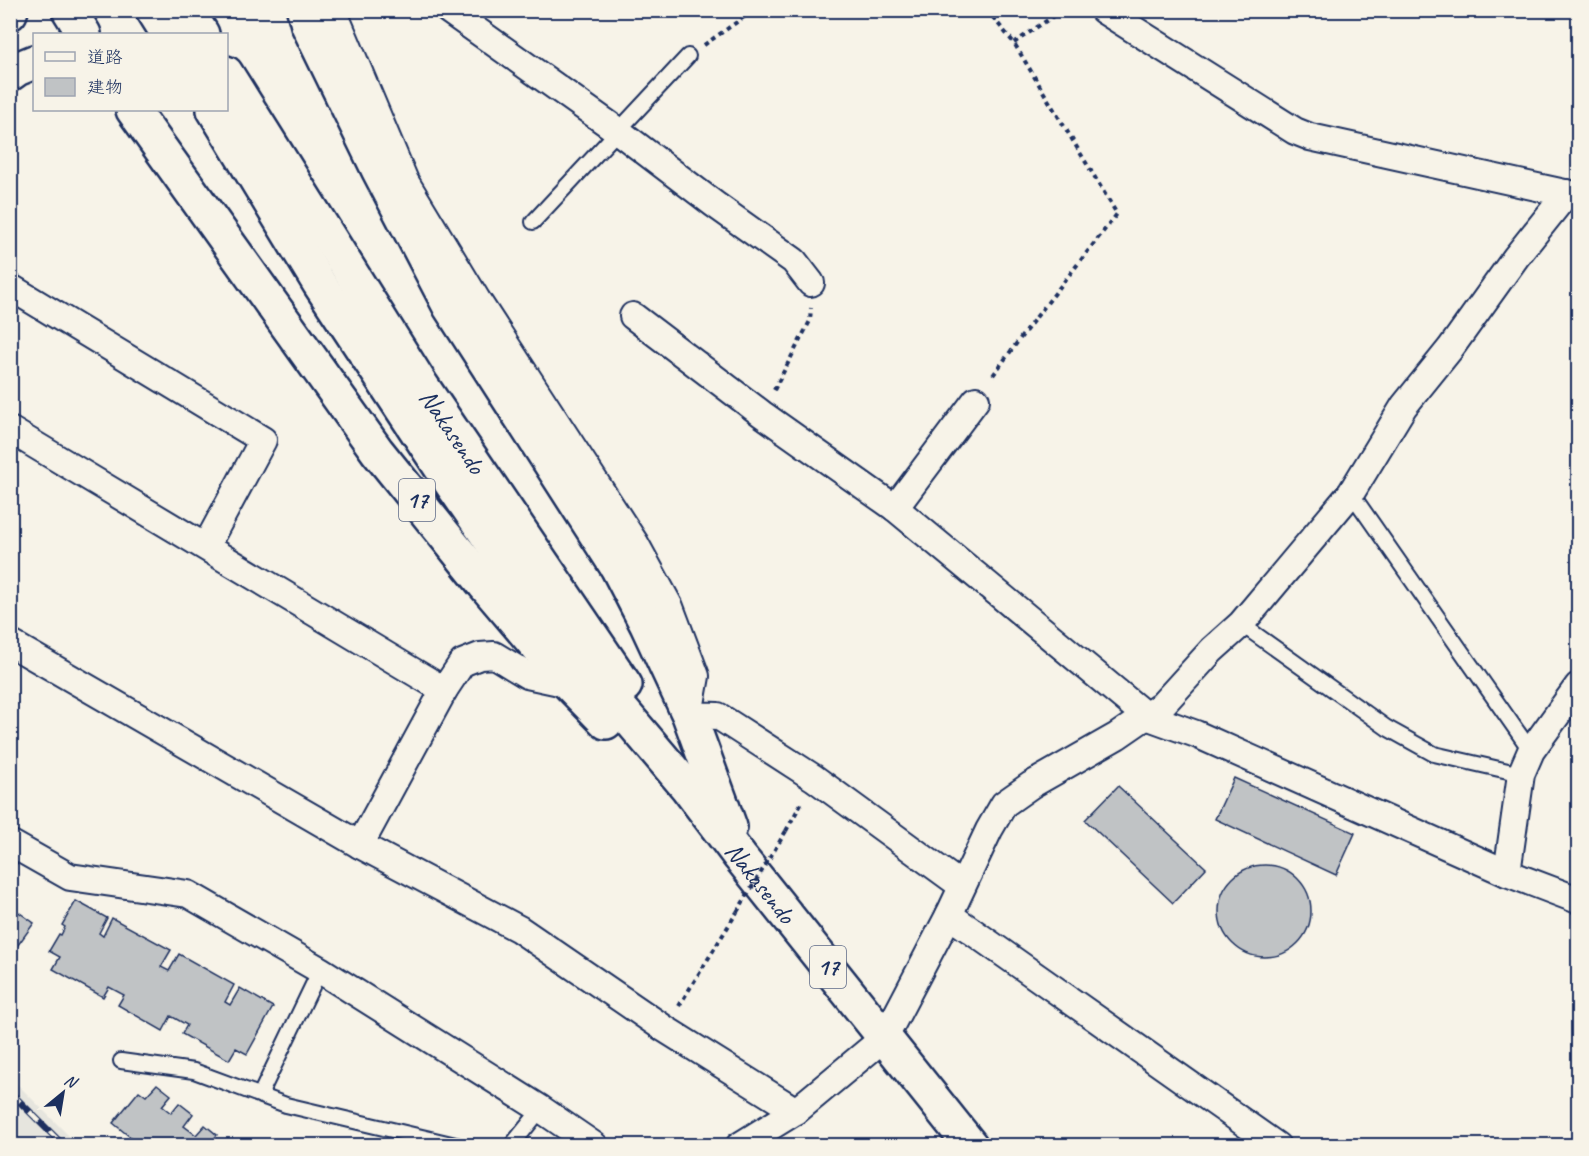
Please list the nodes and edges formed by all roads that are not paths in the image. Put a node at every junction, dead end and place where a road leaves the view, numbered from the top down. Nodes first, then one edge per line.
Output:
1 (69, 10) edge
2 (153, 10) edge
3 (187, 10) edge
4 (304, 10) edge
5 (333, 10) edge
6 (448, 10) edge
7 (1103, 10) edge
8 (83, 33) edge
9 (167, 33) edge
10 (201, 33) edge
11 (688, 56) road end
12 (33, 62) edge
13 (10, 74) edge
14 (228, 77) edge
15 (134, 111) edge
16 (215, 111) edge
17 (618, 131) junction
18 (1573, 194) edge
19 (533, 222) dead end
20 (811, 283) road end
21 (10, 287) edge
22 (633, 316) dead end
23 (976, 400) road end
24 (10, 430) edge
25 (1351, 493) junction
26 (895, 508) junction
27 (206, 546) junction
28 (1241, 624) junction
29 (10, 643) edge
30 (569, 684) junction
31 (1578, 686) edge
32 (444, 690) junction
33 (689, 714) junction
34 (1146, 716) junction
35 (1526, 763) junction
36 (687, 787) junction
37 (10, 843) edge
38 (360, 845) junction
39 (740, 857) junction
40 (1507, 873) junction
41 (962, 886) junction
42 (1578, 900) edge
43 (949, 915) junction
44 (320, 970) junction
45 (885, 1037) junction
46 (121, 1061) dead end
47 (260, 1095) junction
48 (541, 1109) junction
49 (796, 1110) junction
50 (460, 1146) edge
51 (511, 1146) edge
52 (595, 1146) edge
53 (739, 1146) edge
54 (971, 1146) edge
55 (1277, 1146) edge

1 - 8 highway
2 - 9 highway
3 - 10 highway
4 - 33 highway
5 - 33 street
6 - 17 street
7 - 18 street
11 - 17 lane
12 - 13 highway
14 - 36 highway, Nakasendo / 17
15 - 30 highway, 17
16 - 36 highway, Nakasendo / 17
17 - 19 lane
17 - 20 street
18 - 25 street
21 - 27 street
22 - 26 street
23 - 26 street
24 - 27 street
25 - 28 street
25 - 35 lane
26 - 34 street
27 - 32 street
28 - 34 street
28 - 35 lane
29 - 38 street
30 - 32 street
30 - 39 highway, 17
31 - 35 street
32 - 38 street
33 - 39 highway
33 - 41 street
34 - 40 street
34 - 41 street
35 - 40 street
36 - 39 highway, Nakasendo / 17
37 - 44 street
38 - 49 street
39 - 45 highway, Nakasendo / 17
40 - 42 street
41 - 43 street
43 - 45 street
43 - 55 street
44 - 47 lane
44 - 48 street
45 - 49 street
45 - 54 highway, Nakasendo / 17
46 - 47 lane
47 - 50 lane
48 - 51 lane
48 - 52 street
49 - 53 street

